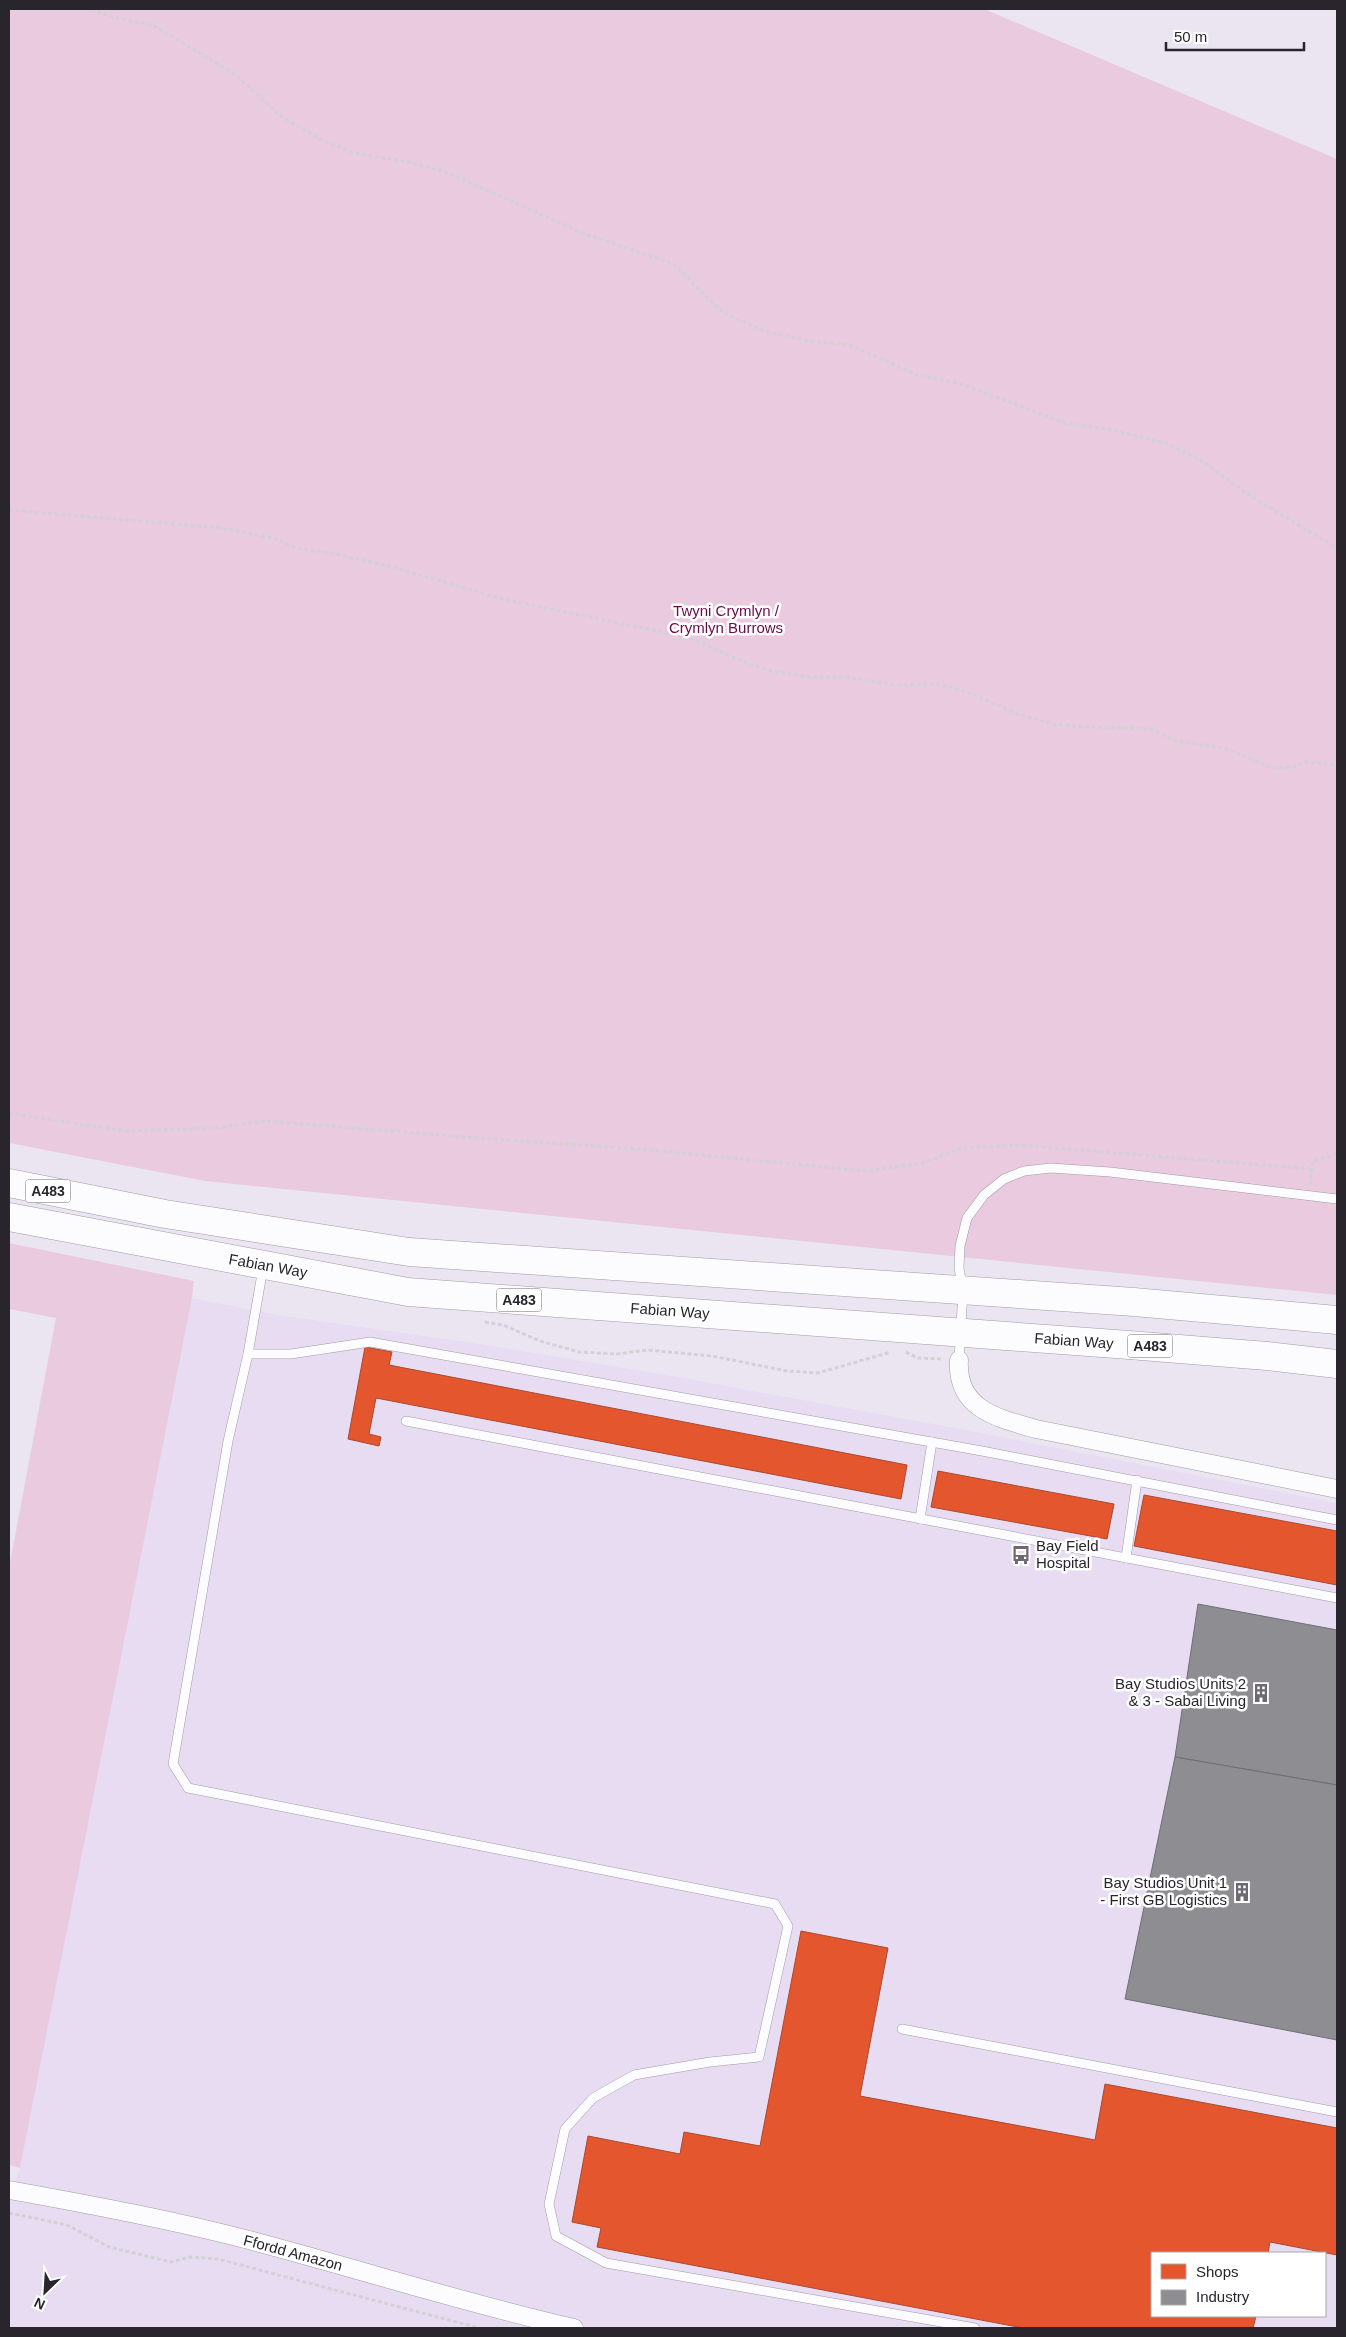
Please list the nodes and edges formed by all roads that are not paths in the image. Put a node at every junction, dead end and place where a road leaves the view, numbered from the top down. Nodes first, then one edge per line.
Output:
1 (9, 1183) edge
2 (1337, 1199) edge
3 (9, 1217) edge
4 (263, 1265) junction
5 (963, 1291) junction
6 (1337, 1320) edge
7 (962, 1333) junction
8 (248, 1354) junction
9 (959, 1360) joint
10 (1337, 1364) edge
11 (406, 1421) dead end
12 (932, 1442) junction
13 (1137, 1480) junction
14 (1337, 1489) edge
15 (920, 1519) junction
16 (1337, 1520) edge
17 (1126, 1558) junction
18 (1337, 1598) edge
19 (902, 2029) dead end
20 (1337, 2112) edge
21 (9, 2190) edge
22 (574, 2328) edge
23 (975, 2328) edge

1 - 5 highway, A483
2 - 5 lane
3 - 4 highway, Fabian Way / A483
4 - 7 highway, Fabian Way / A483
4 - 8 lane
5 - 6 highway, A483
5 - 7 lane
7 - 9 lane
7 - 10 highway, Fabian Way / A483
8 - 12 lane
8 - 23 lane
9 - 14 street
11 - 15 lane
12 - 13 lane
12 - 15 lane
13 - 16 lane
13 - 17 lane
15 - 17 lane
17 - 18 lane
19 - 20 lane
21 - 22 street, Ffordd Amazon

